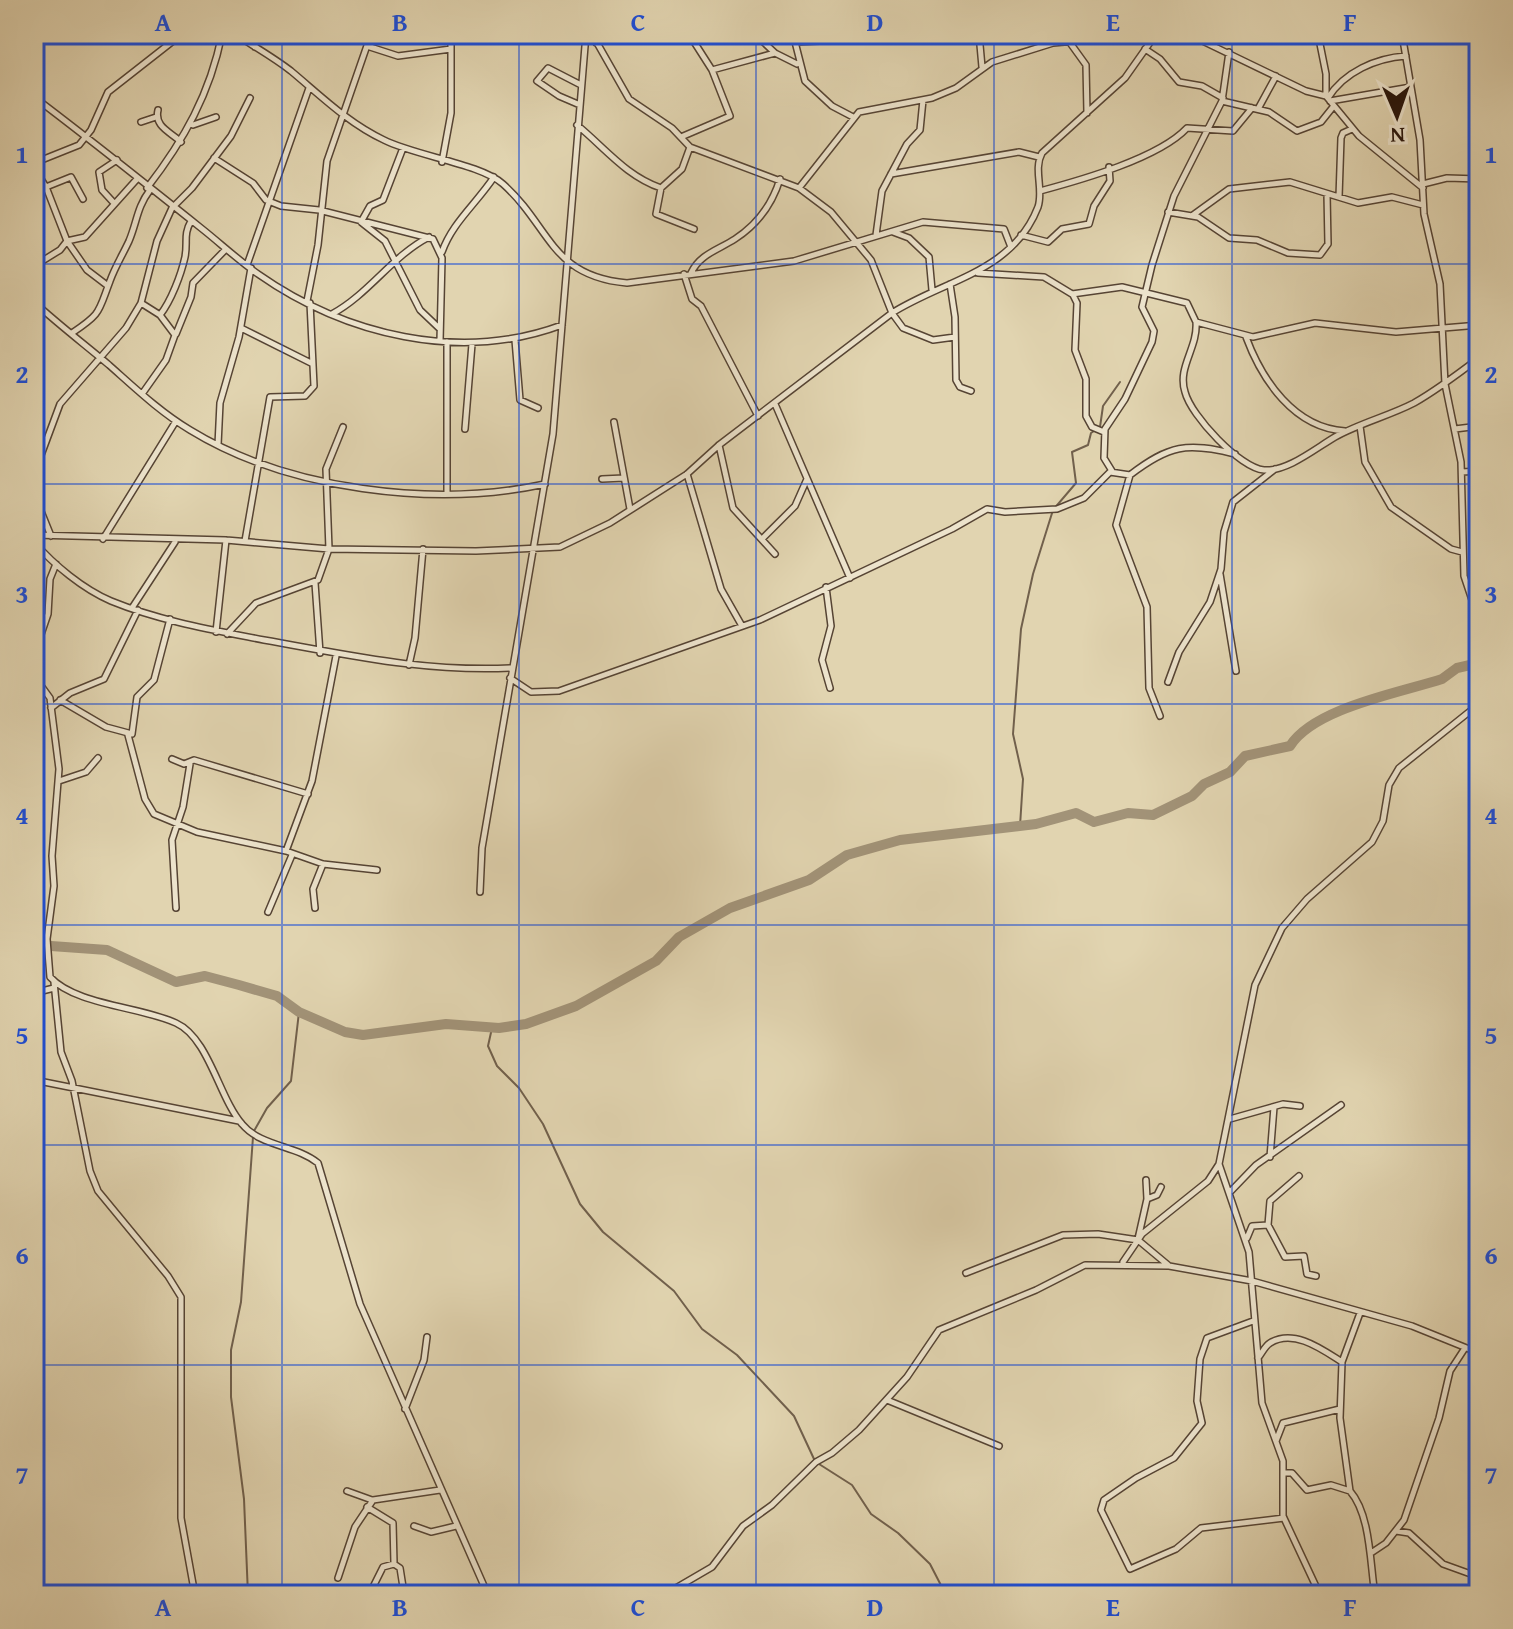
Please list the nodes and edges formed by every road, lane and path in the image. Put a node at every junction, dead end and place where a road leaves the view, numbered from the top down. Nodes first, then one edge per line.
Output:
1 (182, 34) edge
2 (222, 34) edge
3 (235, 34) edge
4 (256, 34) edge
5 (371, 34) edge
6 (451, 34) edge
7 (589, 34) edge
8 (622, 34) edge
9 (689, 34) edge
10 (755, 34) edge
11 (793, 34) edge
12 (979, 34) edge
13 (1055, 34) edge
14 (1156, 34) edge
15 (1188, 34) edge
16 (1318, 34) edge
17 (1402, 34) edge
18 (1112, 35) edge
19 (1196, 35) edge
20 (843, 40) dead end
21 (1065, 40) junction
22 (795, 42) junction
23 (596, 43) junction
24 (367, 46) junction
25 (255, 47) junction
26 (451, 49) junction
27 (1145, 49) junction
28 (1229, 52) junction
29 (775, 53) junction
30 (1406, 56) junction
31 (798, 64) junction
32 (982, 67) junction
33 (712, 70) junction
34 (1276, 76) junction
35 (581, 85) junction
36 (1411, 87) junction
37 (309, 88) junction
38 (34, 97) edge
39 (250, 98) dead end
40 (1222, 99) junction
41 (923, 100) junction
42 (1329, 100) junction
43 (580, 105) junction
44 (1255, 109) junction
45 (1087, 114) junction
46 (344, 115) junction
47 (216, 117) dead end
48 (853, 117) junction
49 (141, 122) dead end
50 (192, 125) junction
51 (577, 125) junction
52 (1352, 129) junction
53 (1206, 131) junction
54 (87, 137) junction
55 (681, 137) junction
56 (181, 142) junction
57 (690, 147) junction
58 (403, 148) junction
59 (1039, 157) junction
60 (214, 158) junction
61 (117, 160) junction
62 (442, 162) junction
63 (34, 166) edge
64 (1109, 167) junction
65 (891, 174) junction
66 (494, 177) junction
67 (137, 179) junction
68 (780, 179) junction
69 (1479, 179) edge
70 (1423, 186) junction
71 (46, 187) junction
72 (661, 188) junction
73 (799, 188) junction
74 (149, 189) junction
75 (1040, 191) junction
76 (1327, 194) junction
77 (1339, 197) junction
78 (83, 199) dead end
79 (113, 202) junction
80 (270, 202) junction
81 (1423, 205) junction
82 (172, 208) junction
83 (319, 210) junction
84 (1168, 212) junction
85 (1193, 215) junction
86 (192, 221) junction
87 (361, 222) junction
88 (694, 229) dead end
89 (889, 231) junction
90 (876, 235) junction
91 (1021, 235) junction
92 (430, 237) junction
93 (856, 240) junction
94 (67, 241) junction
95 (1011, 247) junction
96 (226, 249) junction
97 (442, 252) junction
98 (395, 262) junction
99 (569, 265) junction
100 (34, 266) edge
101 (249, 267) junction
102 (688, 273) junction
103 (977, 273) junction
104 (950, 284) junction
105 (108, 286) junction
106 (932, 290) junction
107 (1145, 292) junction
108 (1072, 294) junction
109 (34, 302) edge
110 (309, 302) junction
111 (141, 303) junction
112 (892, 313) junction
113 (332, 314) junction
114 (160, 315) junction
115 (1196, 322) junction
116 (563, 325) junction
117 (1479, 325) edge
118 (241, 328) junction
119 (1444, 328) junction
120 (440, 329) junction
121 (72, 333) junction
122 (175, 335) junction
123 (955, 337) junction
124 (1246, 337) junction
125 (515, 340) junction
126 (440, 341) junction
127 (447, 342) junction
128 (472, 344) junction
129 (99, 357) junction
130 (1479, 358) edge
131 (311, 363) junction
132 (1445, 384) junction
133 (971, 391) dead end
134 (142, 394) junction
135 (775, 404) junction
136 (538, 408) dead end
137 (758, 416) junction
138 (176, 421) junction
139 (614, 422) dead end
140 (1360, 426) junction
141 (1479, 426) edge
142 (343, 427) dead end
143 (465, 429) dead end
144 (1455, 429) junction
145 (1346, 431) junction
146 (1104, 432) junction
147 (218, 445) junction
148 (719, 445) junction
149 (1235, 454) junction
150 (258, 461) junction
151 (1276, 468) junction
152 (1112, 471) junction
153 (1479, 471) edge
154 (1462, 472) junction
155 (34, 474) edge
156 (687, 474) junction
157 (1130, 475) junction
158 (624, 478) junction
159 (807, 478) junction
160 (602, 479) dead end
161 (325, 481) junction
162 (545, 484) junction
163 (34, 494) edge
164 (447, 494) junction
165 (36, 509) edge
166 (630, 509) junction
167 (34, 535) edge
168 (51, 536) junction
169 (763, 538) junction
170 (103, 539) junction
171 (226, 540) junction
172 (175, 541) junction
173 (245, 541) junction
174 (34, 542) edge
175 (329, 549) junction
176 (423, 549) junction
177 (534, 550) junction
178 (43, 552) junction
179 (1462, 552) junction
180 (775, 554) dead end
181 (34, 561) edge
182 (56, 564) junction
183 (1220, 573) junction
184 (850, 578) junction
185 (315, 583) junction
186 (826, 587) junction
187 (135, 609) junction
188 (170, 619) junction
189 (1479, 621) edge
190 (742, 626) junction
191 (216, 632) junction
192 (226, 635) junction
193 (320, 653) junction
194 (34, 655) edge
195 (336, 656) junction
196 (409, 665) junction
197 (511, 668) junction
198 (1236, 671) dead end
199 (34, 676) edge
200 (510, 677) junction
201 (1168, 682) dead end
202 (830, 688) dead end
203 (60, 700) junction
204 (1479, 704) edge
205 (51, 708) junction
206 (1160, 716) dead end
207 (128, 735) junction
208 (98, 758) dead end
209 (172, 759) dead end
210 (190, 764) junction
211 (59, 781) junction
212 (308, 794) junction
213 (179, 821) junction
214 (289, 853) junction
215 (323, 864) junction
216 (377, 870) dead end
217 (480, 892) dead end
218 (176, 908) dead end
219 (315, 908) dead end
220 (268, 912) dead end
221 (54, 984) junction
222 (34, 993) edge
223 (34, 1080) edge
224 (73, 1088) junction
225 (1341, 1105) dead end
226 (1300, 1106) dead end
227 (1274, 1107) junction
228 (1230, 1119) junction
229 (240, 1122) junction
230 (1270, 1157) junction
231 (1219, 1164) junction
232 (1299, 1176) dead end
233 (1146, 1180) dead end
234 (1208, 1181) junction
235 (1228, 1184) junction
236 (1161, 1187) dead end
237 (1231, 1191) junction
238 (1147, 1199) junction
239 (1268, 1225) junction
240 (1246, 1239) junction
241 (1138, 1240) junction
242 (1122, 1263) junction
243 (1169, 1266) junction
244 (966, 1273) dead end
245 (1316, 1276) dead end
246 (1252, 1281) junction
247 (1360, 1313) junction
248 (1253, 1321) junction
249 (427, 1337) dead end
250 (1465, 1348) junction
251 (1479, 1353) edge
252 (1257, 1358) junction
253 (1342, 1362) junction
254 (887, 1400) junction
255 (1340, 1409) junction
256 (404, 1410) junction
257 (1276, 1442) junction
258 (999, 1446) dead end
259 (1284, 1473) junction
260 (440, 1490) junction
261 (347, 1491) dead end
262 (1350, 1491) junction
263 (373, 1500) junction
264 (367, 1507) junction
265 (1284, 1518) junction
266 (414, 1526) dead end
267 (456, 1526) junction
268 (1396, 1531) junction
269 (1371, 1553) junction
270 (394, 1564) junction
271 (1479, 1577) edge
272 (338, 1578) dead end
273 (370, 1593) dead end
274 (487, 1593) edge
275 (195, 1595) edge
276 (414, 1595) edge
277 (474, 1595) edge
278 (664, 1595) edge
279 (1320, 1595) edge
280 (1375, 1595) edge

1 - 54 street
2 - 50 street
3 - 25 street
4 - 25 street
5 - 24 street
6 - 26 street
7 - 23 street
7 - 35 street
8 - 23 street
9 - 33 street
10 - 29 street
11 - 22 street
12 - 32 street
13 - 21 street
14 - 18 street
14 - 27 street
15 - 19 street
16 - 42 street
17 - 30 street
18 - 21 street
19 - 28 street
20 - 22 street
21 - 32 street
21 - 45 street
22 - 31 street
23 - 55 street
24 - 26 street
24 - 46 street
25 - 37 street
26 - 62 street
27 - 40 street
27 - 45 street
28 - 34 street
28 - 40 street
29 - 31 street
29 - 33 street
30 - 36 street
30 - 42 street
31 - 48 street
32 - 41 street
33 - 55 street
34 - 42 street
34 - 44 street
35 - 43 street
35 - 43 street
36 - 42 street
36 - 70 street
37 - 46 street
37 - 80 street
38 - 54 street
39 - 60 street
40 - 44 street
40 - 53 street
41 - 48 street
41 - 65 street
42 - 44 street
42 - 52 street
43 - 51 street
44 - 53 street
45 - 59 street
46 - 58 street
46 - 83 street
47 - 50 street
48 - 73 street
49 - 56 street
50 - 56 street
51 - 72 street
51 - 99 street
52 - 70 street
52 - 77 street
53 - 64 street
53 - 84 street
54 - 61 street
54 - 63 street
55 - 57 street
56 - 74 street
57 - 68 street
57 - 72 street
58 - 62 street
58 - 87 street
59 - 65 street
59 - 75 street
60 - 80 street
60 - 82 street
61 - 67 street
61 - 79 street
62 - 66 street
63 - 71 street
64 - 75 street
64 - 91 street
65 - 90 street
66 - 97 street
66 - 99 street
67 - 74 street
67 - 79 street
68 - 73 street
68 - 102 street
69 - 70 street
70 - 81 street
71 - 78 street
71 - 94 street
72 - 88 street
73 - 93 street
74 - 82 street
74 - 105 street
75 - 91 street
76 - 77 street
76 - 85 street
76 - 85 street
77 - 81 street
79 - 94 street
80 - 83 street
80 - 101 street
81 - 119 street
82 - 86 street
82 - 111 street
83 - 87 street
83 - 110 street
84 - 85 street
84 - 107 street
86 - 96 street
86 - 114 street
87 - 92 street
87 - 98 street
89 - 90 street
89 - 95 street
89 - 106 street
90 - 93 street
91 - 95 street
92 - 97 street
92 - 98 street
93 - 102 street
93 - 112 street
94 - 100 street
94 - 105 street
95 - 103 street
96 - 101 street
96 - 122 street
97 - 120 street
98 - 113 street
98 - 120 street
99 - 102 street
99 - 116 street
101 - 110 street
101 - 118 street
102 - 137 street
103 - 104 street
103 - 108 street
104 - 106 street
104 - 123 street
105 - 121 street
106 - 112 street
107 - 108 street
107 - 115 street
107 - 146 street
108 - 146 street
109 - 121 street
110 - 113 street
110 - 131 street
111 - 114 street
111 - 129 street
112 - 123 street
112 - 135 street
113 - 126 street
114 - 122 street
115 - 124 street
115 - 149 street
116 - 125 street
116 - 162 street
117 - 119 street
118 - 131 street
118 - 147 street
119 - 124 street
119 - 132 street
120 - 126 street
121 - 129 street
122 - 134 street
123 - 133 street
124 - 145 street
125 - 128 street
125 - 136 street
126 - 127 street
127 - 128 street
127 - 164 street
128 - 143 street
129 - 134 street
129 - 155 street
130 - 132 street
131 - 150 street
132 - 140 street
132 - 144 street
134 - 138 street
135 - 137 street
135 - 159 street
137 - 148 street
138 - 147 street
138 - 170 street
139 - 158 street
140 - 145 street
140 - 179 street
141 - 144 street
142 - 161 street
144 - 154 street
145 - 151 street
146 - 152 street
147 - 150 street
148 - 156 street
148 - 169 street
149 - 151 street
149 - 157 street
150 - 161 street
150 - 173 street
151 - 183 street
152 - 157 street
152 - 184 street
153 - 154 street
154 - 179 street
156 - 166 street
156 - 190 street
157 - 206 street
158 - 160 street
158 - 166 street
159 - 169 street
159 - 184 street
161 - 164 street
161 - 175 street
162 - 164 street
162 - 177 street
163 - 165 street
165 - 168 street
166 - 177 street
167 - 168 street
168 - 170 street
169 - 180 street
170 - 172 street
171 - 172 street
171 - 173 street
171 - 191 street
172 - 187 street
173 - 175 street
174 - 178 street
175 - 176 street
175 - 185 street
176 - 177 street
176 - 196 street
177 - 197 street
178 - 181 street
178 - 182 street
179 - 189 street
182 - 187 street
182 - 194 street
183 - 198 street
183 - 201 street
184 - 186 street
185 - 192 street
185 - 193 street
186 - 190 street
186 - 202 street
187 - 188 street
187 - 203 street
188 - 191 street
188 - 207 street
190 - 200 street
191 - 192 street
192 - 193 street
193 - 195 street
195 - 196 street
195 - 212 street
196 - 197 street
197 - 200 street
199 - 205 street
200 - 217 street
203 - 205 street
203 - 207 street
204 - 228 street
205 - 211 street
207 - 213 street
208 - 211 street
209 - 210 street
210 - 212 street
210 - 213 street
211 - 221 street
212 - 214 street
213 - 214 street
213 - 218 street
214 - 215 street
214 - 220 street
215 - 216 street
215 - 219 street
221 - 222 street
221 - 224 street
221 - 229 street
223 - 224 street
224 - 229 street
224 - 275 street
225 - 230 street
226 - 227 street
227 - 228 street
227 - 230 street
228 - 231 street
229 - 256 street
230 - 237 street
231 - 234 street
231 - 235 street
232 - 239 street
233 - 238 street
234 - 235 street
234 - 241 street
235 - 237 street
236 - 238 street
237 - 240 street
238 - 241 street
239 - 240 street
239 - 245 street
240 - 246 street
241 - 242 street
241 - 243 street
241 - 244 street
242 - 243 street
242 - 254 street
243 - 246 street
246 - 247 street
246 - 248 street
247 - 250 street
247 - 253 street
248 - 252 street
248 - 265 street
249 - 256 street
250 - 251 street
250 - 268 street
252 - 253 street
252 - 257 street
253 - 255 street
254 - 258 street
254 - 278 street
255 - 257 street
255 - 262 street
256 - 260 street
257 - 259 street
259 - 262 street
259 - 265 street
260 - 263 street
260 - 267 street
261 - 263 street
262 - 269 street
263 - 264 street
264 - 270 street
264 - 272 street
265 - 279 street
266 - 267 street
267 - 274 street
268 - 269 street
268 - 271 street
269 - 280 street
270 - 273 street
270 - 276 street
274 - 277 street

